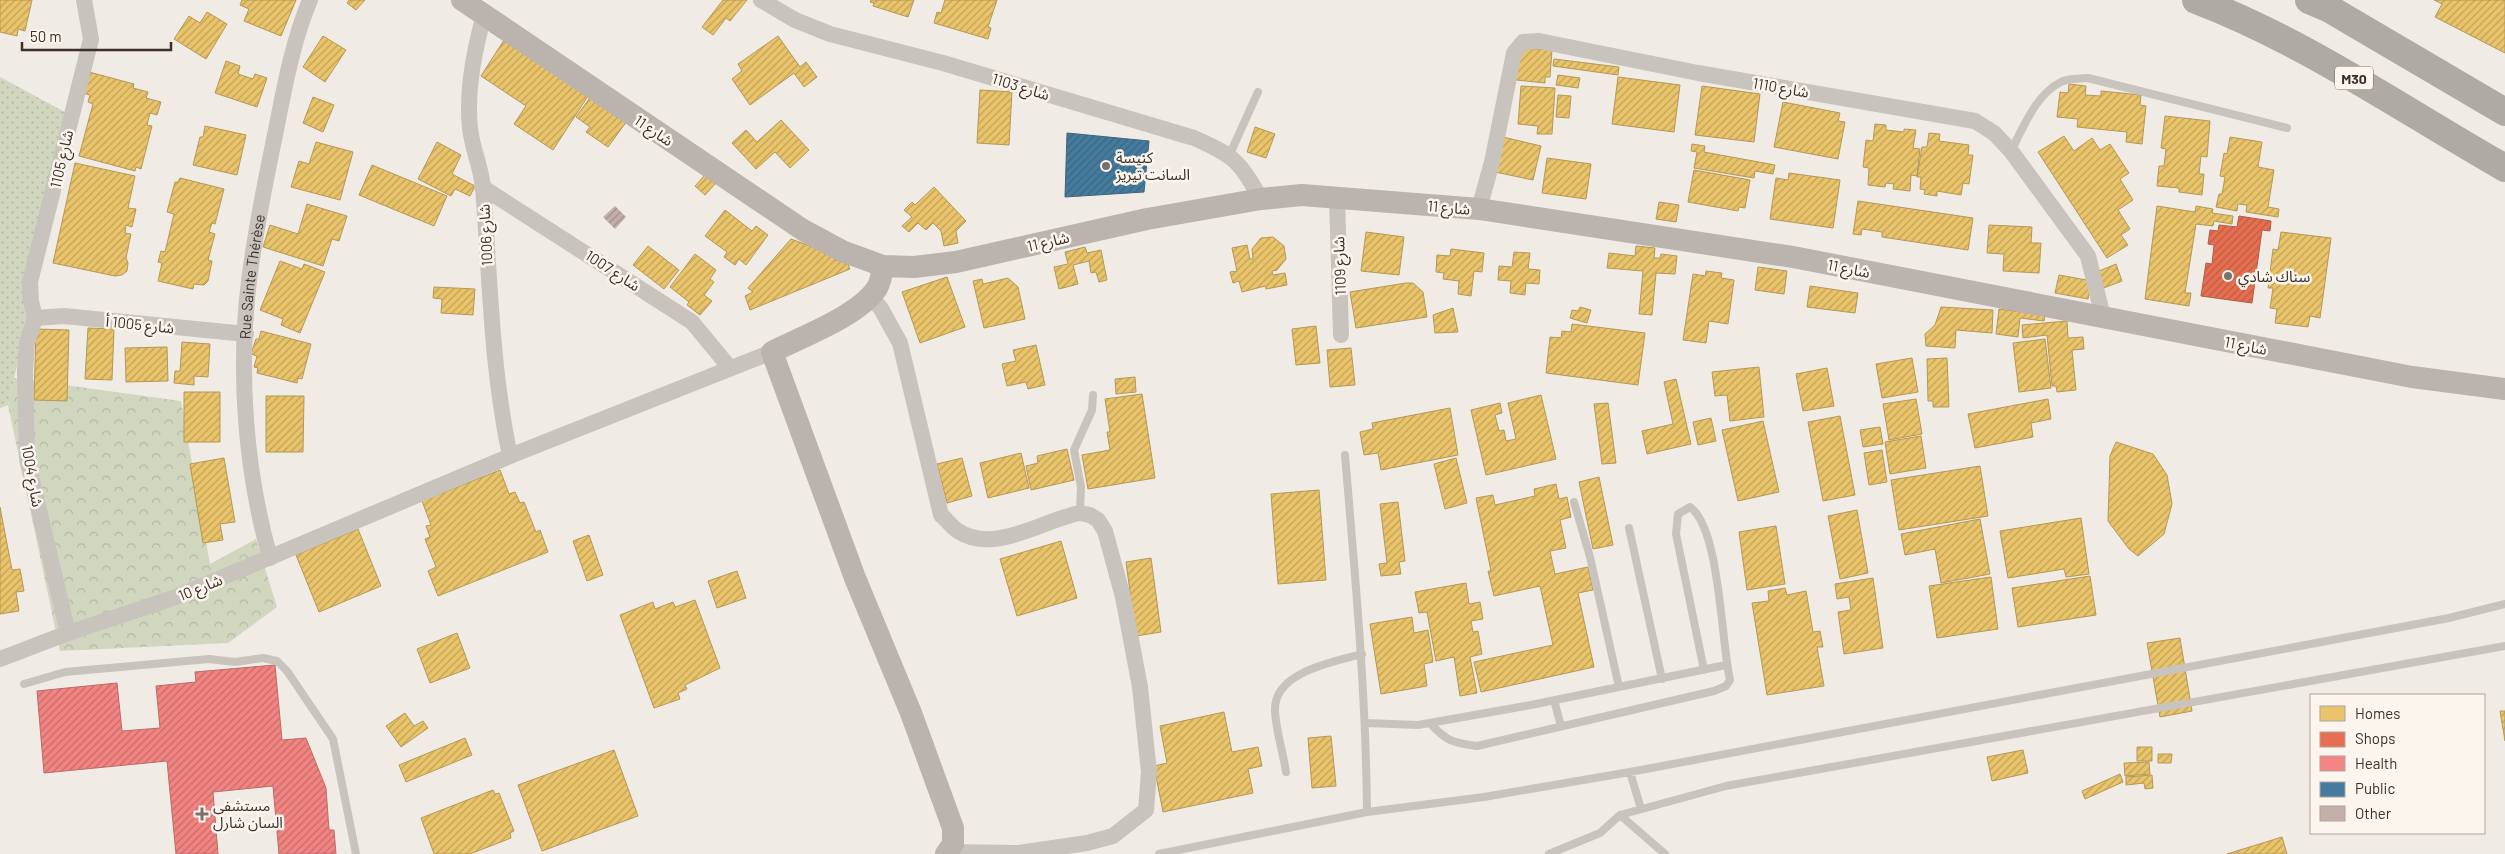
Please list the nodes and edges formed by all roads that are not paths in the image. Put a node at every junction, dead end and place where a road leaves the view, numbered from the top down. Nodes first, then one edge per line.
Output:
1 (84, 0) edge
2 (310, 0) edge
3 (462, 0) edge
4 (761, 0) edge
5 (2196, 0) edge
6 (2310, 0) edge
7 (484, 15) junction
8 (1258, 92) dead end
9 (2505, 112) edge
10 (2287, 128) dead end
11 (2011, 152) junction
12 (1229, 156) junction
13 (2505, 168) edge
14 (482, 187) junction
15 (1336, 197) junction
16 (1261, 199) junction
17 (1479, 209) junction
18 (883, 266) junction
19 (870, 297) junction
20 (2103, 317) junction
21 (35, 318) junction
22 (246, 334) junction
23 (1341, 335) dead end
24 (772, 352) junction
25 (730, 368) junction
26 (2505, 388) edge
27 (1093, 395) dead end
28 (1345, 455) dead end
29 (510, 456) junction
30 (1574, 502) dead end
31 (1080, 513) junction
32 (1629, 528) dead end
33 (270, 558) junction
34 (2505, 604) edge
35 (68, 633) junction
36 (2505, 646) edge
37 (1362, 654) junction
38 (0, 659) edge
39 (1726, 665) junction
40 (1704, 670) junction
41 (1662, 679) junction
42 (24, 684) dead end
43 (1619, 687) junction
44 (1554, 700) junction
45 (1366, 723) junction
46 (1430, 723) junction
47 (1561, 726) junction
48 (1286, 772) dead end
49 (1630, 772) junction
50 (1641, 809) junction
51 (1367, 812) junction
52 (1620, 815) junction
53 (947, 853) edge
54 (356, 854) edge
55 (1159, 854) edge
56 (1549, 854) edge
57 (1665, 854) edge

1 - 21 street, شارع 1105
2 - 22 street, Rue Sainte Thérèse
3 - 7 street, شارع 11
4 - 12 street, شارع 1103
5 - 13 highway, M30
6 - 9 highway
7 - 14 street, شارع 1006
7 - 18 street, شارع 11
8 - 12 lane
10 - 11 lane
11 - 17 street, شارع 1110
11 - 20 street, شارع 1110
12 - 16 street, شارع 1103
14 - 25 street, شارع 1007
14 - 29 street, شارع 1006
15 - 16 street, شارع 11
15 - 17 street, شارع 11
15 - 23 street, شارع 1109
16 - 18 street, شارع 11
17 - 20 street, شارع 11
18 - 19 street
19 - 24 street
19 - 31 street
20 - 26 street, شارع 11
21 - 22 street, شارع 1005 أ
21 - 35 street, شارع 1004
22 - 33 street, Rue Sainte Thérèse
24 - 25 street, شارع 10
24 - 53 street
25 - 29 street, شارع 10
27 - 31 lane
28 - 37 lane
29 - 33 street, شارع 10
30 - 43 lane
31 - 53 street
32 - 41 lane
33 - 35 street, شارع 10
34 - 49 lane
35 - 38 street, شارع 10
36 - 50 lane
37 - 45 lane
37 - 48 lane
39 - 40 lane
39 - 40 lane
39 - 47 lane
40 - 41 lane
41 - 43 lane
42 - 54 lane
43 - 44 lane
44 - 46 lane
44 - 47 lane
45 - 46 lane
45 - 51 lane
46 - 47 lane
49 - 50 lane
49 - 51 lane
50 - 52 lane
51 - 55 lane
52 - 56 lane
52 - 57 lane

